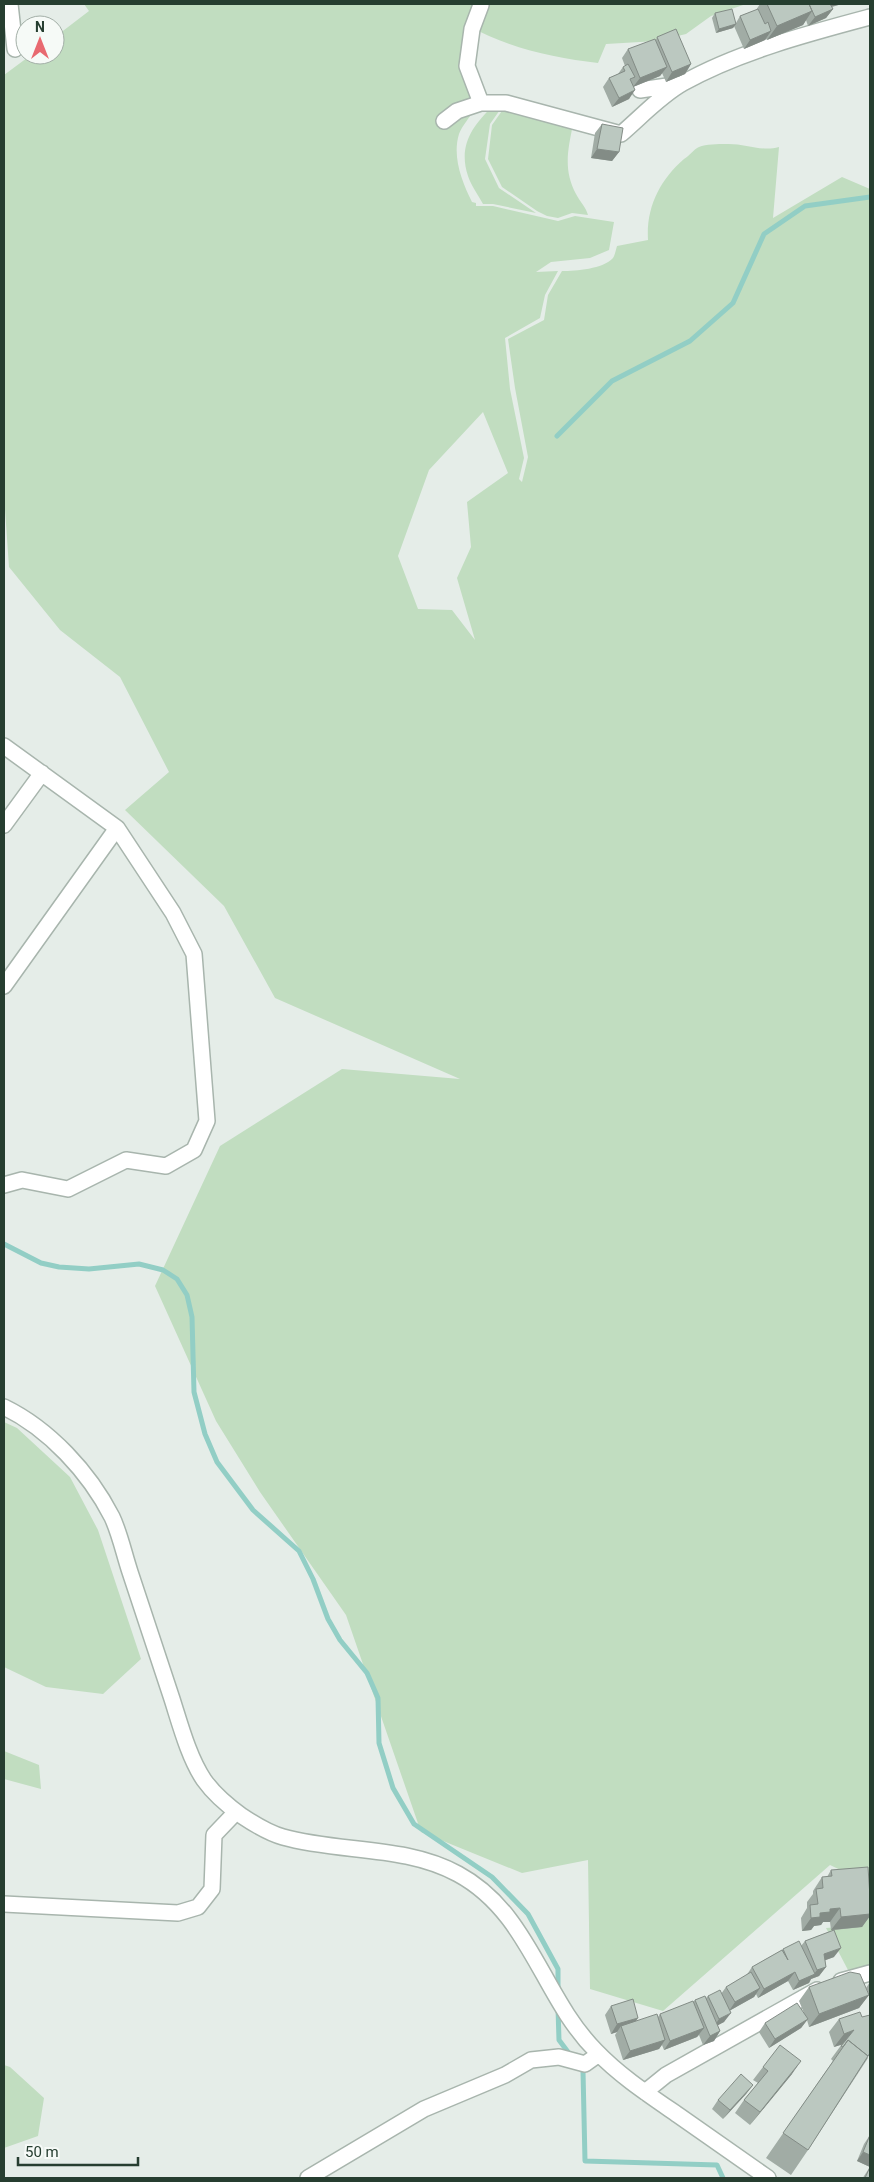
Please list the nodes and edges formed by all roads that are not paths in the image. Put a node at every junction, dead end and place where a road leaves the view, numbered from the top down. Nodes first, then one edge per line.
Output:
1 (10, 4) edge
2 (481, 5) edge
3 (870, 17) edge
4 (840, 25) junction
5 (799, 32) dead end
6 (15, 50) dead end
7 (682, 84) junction
8 (640, 90) dead end
9 (481, 103) junction
10 (444, 121) dead end
11 (4, 746) edge
12 (42, 773) junction
13 (4, 825) edge
14 (117, 828) junction
15 (4, 986) edge
16 (4, 1184) edge
17 (4, 1407) edge
18 (236, 1812) junction
19 (4, 1904) edge
20 (870, 1973) edge
21 (596, 2051) junction
22 (645, 2092) junction
23 (308, 2178) edge
24 (768, 2178) edge

1 - 6 street
2 - 9 street
3 - 4 street
4 - 5 street
4 - 7 street
7 - 8 street
7 - 9 street
9 - 10 street
11 - 12 street
12 - 13 street
12 - 14 street
14 - 15 street
14 - 16 street
17 - 18 street
18 - 19 street
18 - 21 street
20 - 22 street
21 - 22 street
21 - 23 street
22 - 24 street

